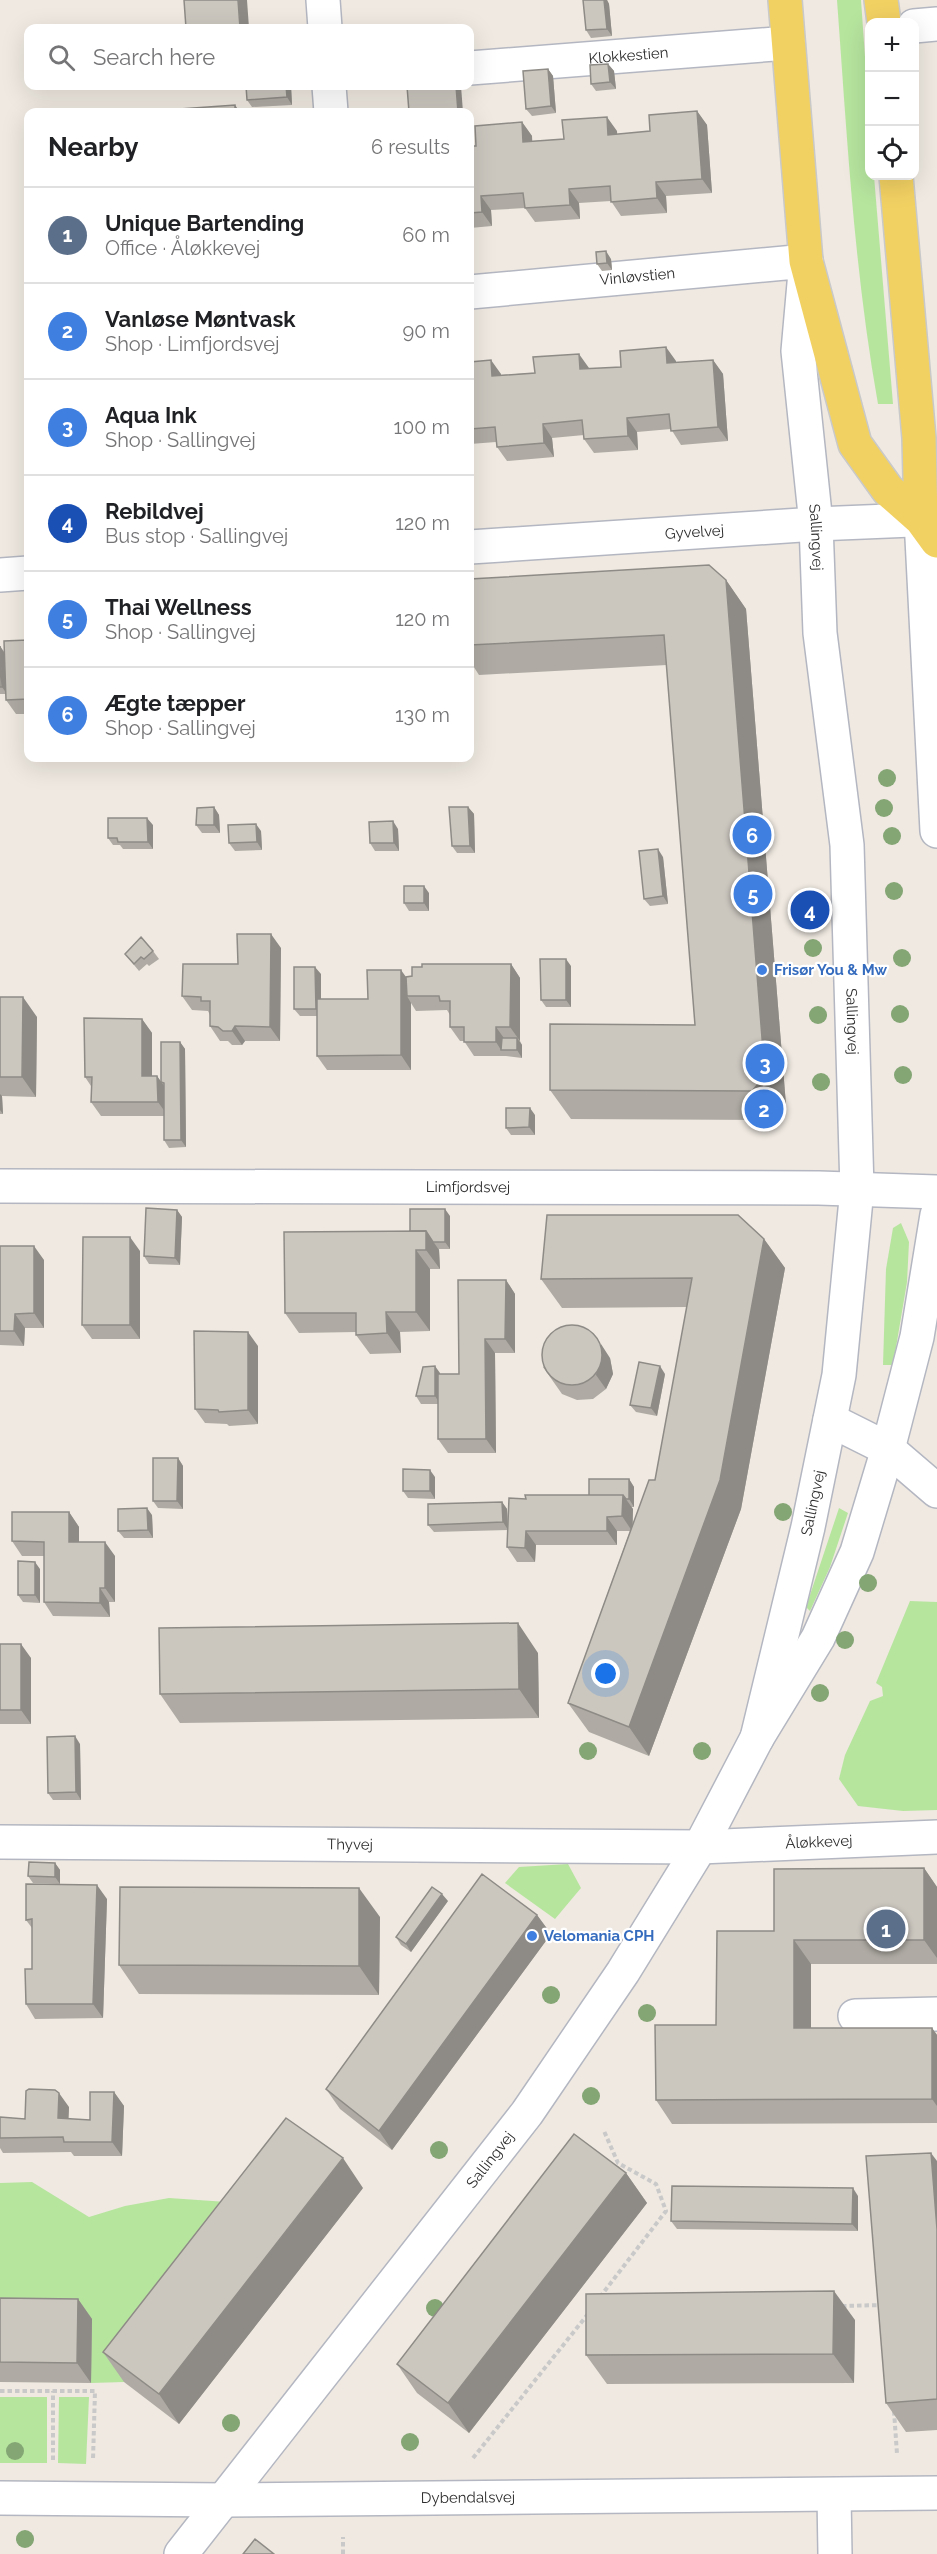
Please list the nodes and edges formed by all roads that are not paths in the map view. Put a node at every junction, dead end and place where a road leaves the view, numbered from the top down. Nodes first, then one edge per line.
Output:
1 (323, 0) edge
2 (785, 0) edge
3 (881, 0) edge
4 (883, 18) edge
5 (325, 24) edge
6 (937, 24) edge
7 (919, 26) edge
8 (788, 43) junction
9 (474, 68) edge
10 (329, 90) edge
11 (331, 108) edge
12 (896, 180) edge
13 (806, 261) junction
14 (474, 292) edge
15 (816, 524) junction
16 (932, 526) edge
17 (474, 547) edge
18 (24, 573) edge
19 (0, 575) edge
20 (937, 831) edge
21 (0, 1186) edge
22 (857, 1189) junction
23 (937, 1192) edge
24 (937, 1215) edge
25 (830, 1420) junction
26 (888, 1449) junction
27 (937, 1491) edge
28 (757, 1737) junction
29 (937, 1837) edge
30 (0, 1842) edge
31 (700, 1847) junction
32 (937, 2014) edge
33 (855, 2016) dead end
34 (937, 2493) edge
35 (834, 2495) junction
36 (0, 2498) edge
37 (225, 2500) junction
38 (181, 2554) edge
39 (835, 2554) edge

1 - 5 street
2 - 8 main road, Sallingvej
3 - 4 main road
6 - 7 street
8 - 9 street, Klokkestien
8 - 13 main road, Sallingvej
10 - 11 street
12 - 16 main road
13 - 14 street, Vinløvstien
13 - 15 street, Sallingvej
13 - 16 main road, Sallingvej
15 - 16 street, Gyvelvej
15 - 17 street, Gyvelvej
15 - 22 street, Sallingvej
16 - 20 street
18 - 19 street
21 - 22 street, Limfjordsvej
22 - 23 street, Limfjordsvej
22 - 25 street, Sallingvej
24 - 26 street, Sallingvej
25 - 26 street
25 - 28 street, Sallingvej
26 - 27 street
26 - 28 street, Sallingvej
28 - 31 street, Sallingvej
29 - 31 street, Åløkkevej
30 - 31 street, Thyvej
31 - 37 street, Sallingvej
32 - 33 street
34 - 35 street, Dybendalsvej
35 - 37 street, Dybendalsvej
35 - 39 street
36 - 37 street, Dybendalsvej
37 - 38 street, Sallingvej

